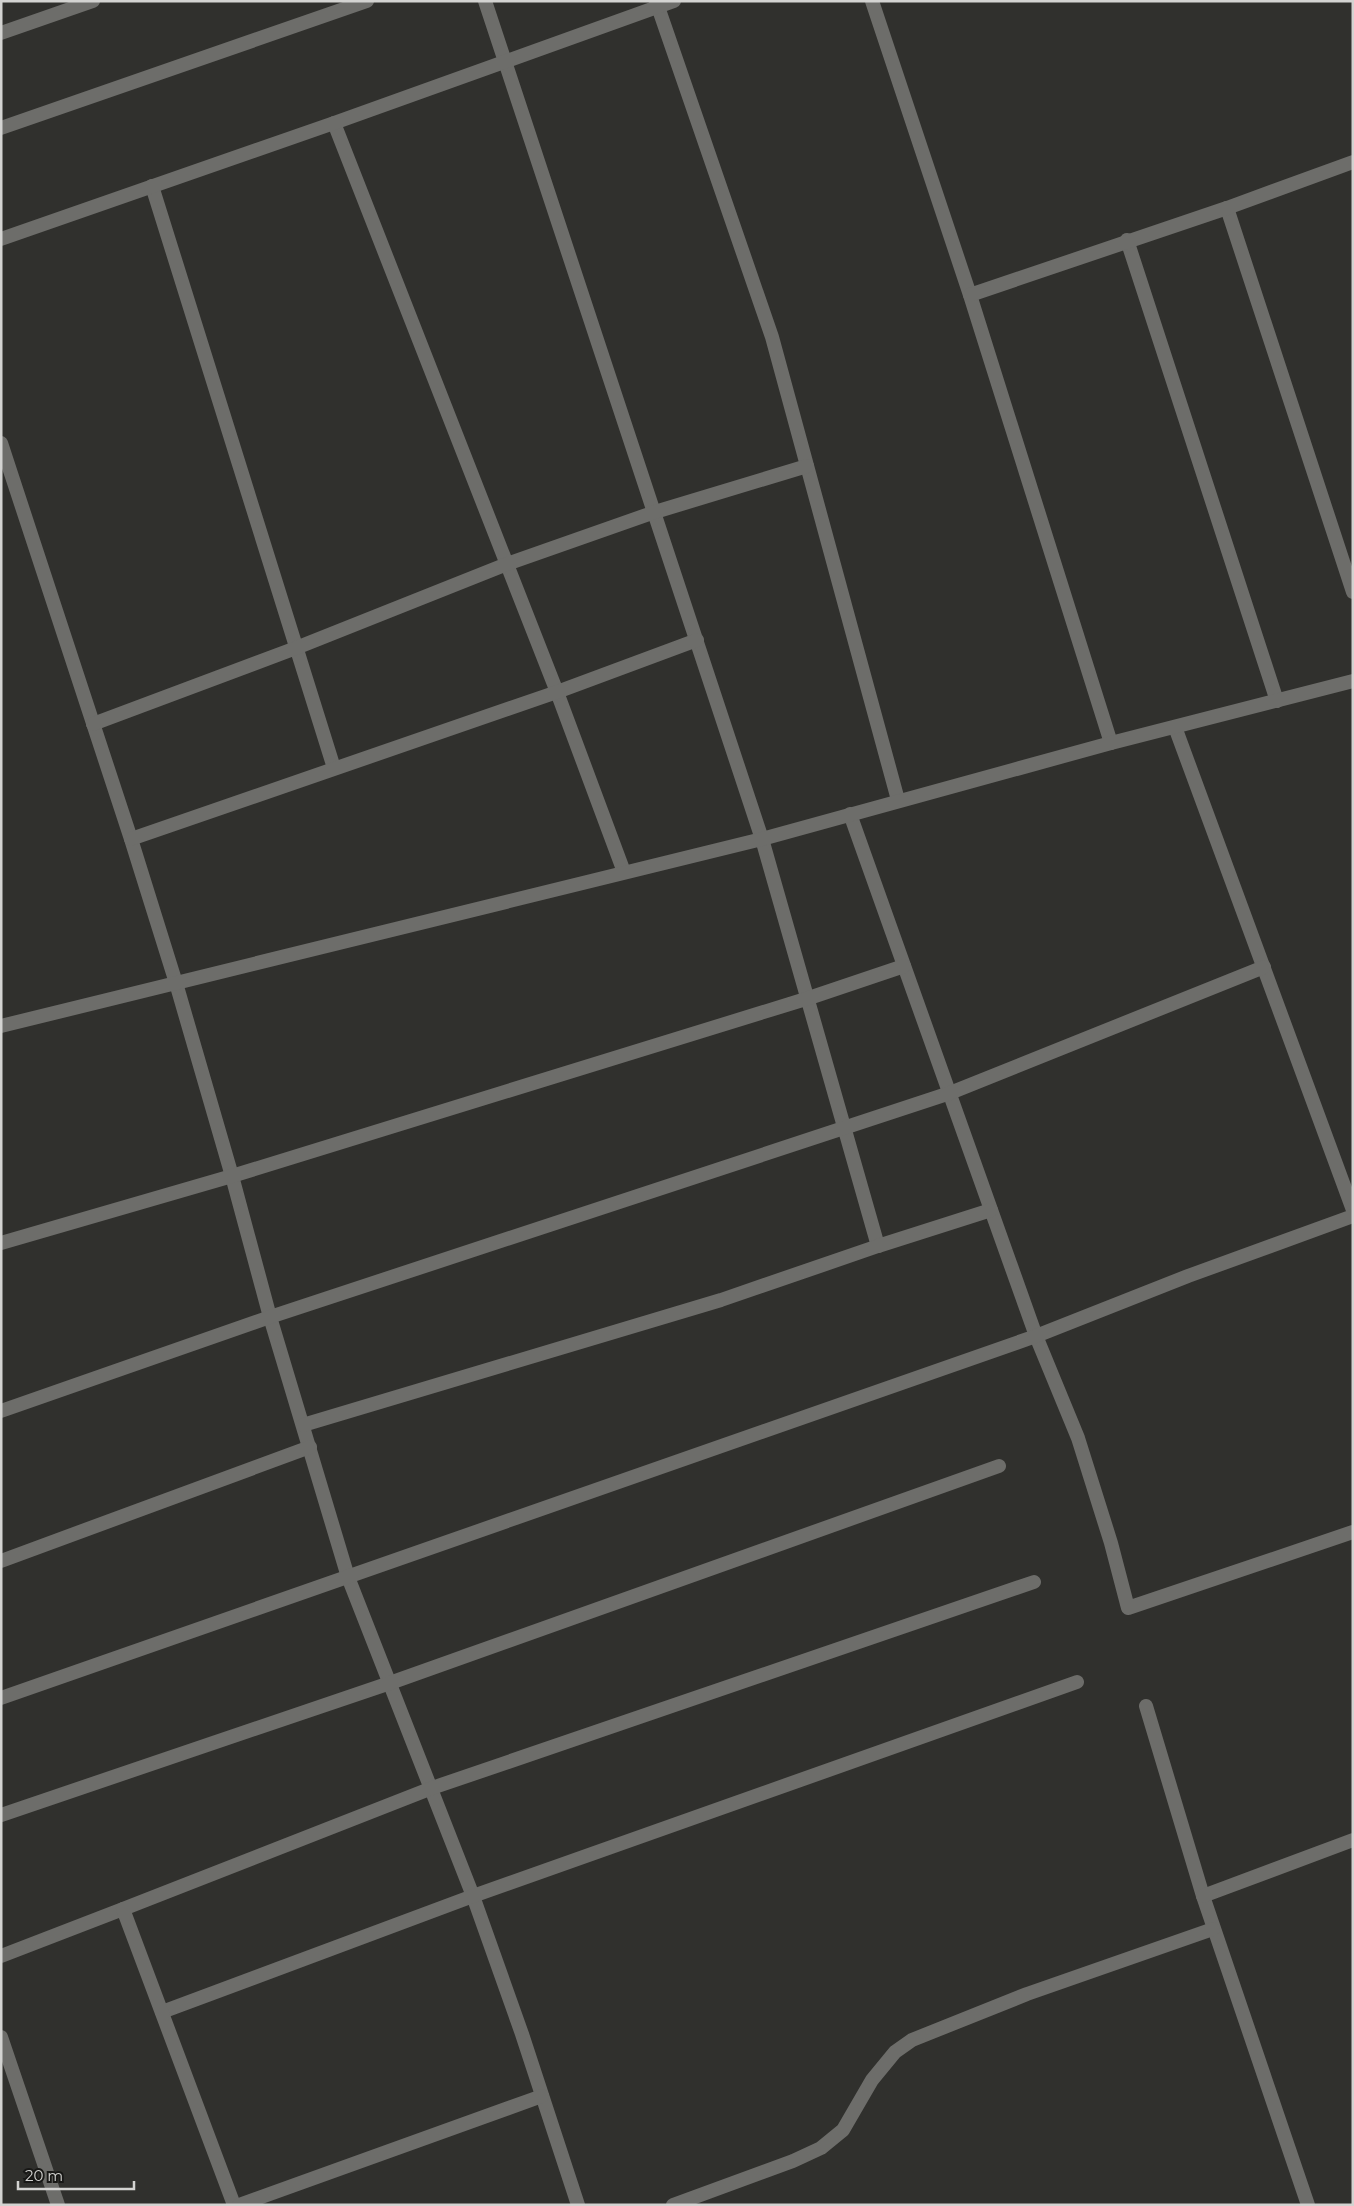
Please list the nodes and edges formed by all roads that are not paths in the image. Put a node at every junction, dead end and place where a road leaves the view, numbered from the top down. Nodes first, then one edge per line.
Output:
1 (93, 1) edge
2 (367, 1) edge
3 (485, 1) edge
4 (674, 1) edge
5 (872, 1) edge
6 (657, 4) edge
7 (1, 33) edge
8 (507, 61) junction
9 (334, 123) junction
10 (1, 128) edge
11 (1353, 162) edge
12 (152, 186) junction
13 (1227, 208) junction
14 (1, 239) edge
15 (1127, 240) junction
16 (970, 294) junction
17 (1, 443) edge
18 (807, 466) junction
19 (655, 512) junction
20 (507, 564) junction
21 (1353, 592) edge
22 (697, 640) junction
23 (296, 648) junction
24 (1353, 681) edge
25 (557, 692) junction
26 (1277, 701) junction
27 (93, 724) junction
28 (1174, 727) junction
29 (1111, 743) junction
30 (334, 768) junction
31 (898, 800) junction
32 (850, 814) junction
33 (131, 839) junction
34 (762, 839) junction
35 (624, 872) junction
36 (904, 966) junction
37 (1264, 966) junction
38 (176, 984) junction
39 (809, 998) junction
40 (1, 1026) edge
41 (950, 1093) junction
42 (845, 1126) junction
43 (232, 1176) junction
44 (991, 1210) junction
45 (1353, 1210) edge
46 (1353, 1216) edge
47 (1, 1243) edge
48 (878, 1246) junction
49 (270, 1317) junction
50 (1036, 1336) junction
51 (1, 1411) edge
52 (303, 1425) junction
53 (310, 1447) junction
54 (999, 1466) dead end
55 (1353, 1532) edge
56 (1, 1561) edge
57 (348, 1577) junction
58 (1034, 1582) dead end
59 (1077, 1682) dead end
60 (390, 1683) junction
61 (1, 1698) edge
62 (1146, 1706) dead end
63 (432, 1788) junction
64 (1, 1815) edge
65 (1353, 1840) edge
66 (473, 1896) junction
67 (1202, 1896) junction
68 (123, 1908) junction
69 (1213, 1929) junction
70 (1, 1956) edge
71 (162, 2012) junction
72 (1, 2037) edge
73 (542, 2096) junction
74 (573, 2203) edge
75 (58, 2205) edge
76 (234, 2205) edge
77 (239, 2205) edge
78 (673, 2205) edge
79 (1308, 2205) edge

1 - 7 street
2 - 10 street
3 - 8 street
4 - 6 street
5 - 16 street
6 - 8 street
6 - 18 street
8 - 9 street
8 - 19 street
9 - 12 street
9 - 20 street
11 - 13 street
12 - 14 street
12 - 23 street
13 - 15 street
13 - 21 street
15 - 16 street
15 - 26 street
16 - 29 street
17 - 27 street
18 - 19 street
18 - 31 street
19 - 20 street
19 - 22 street
20 - 23 street
20 - 25 street
22 - 25 street
22 - 34 street
23 - 27 street
23 - 30 street
24 - 26 street
25 - 30 street
25 - 35 street
26 - 28 street
27 - 33 street
28 - 29 street
28 - 37 street
29 - 31 street
30 - 33 street
31 - 32 street
32 - 34 street
32 - 36 street
33 - 38 street
34 - 35 street
34 - 39 street
35 - 38 street
36 - 39 street
36 - 41 street
37 - 41 street
37 - 45 street
38 - 40 street
38 - 43 street
39 - 42 street
39 - 43 street
41 - 42 street
41 - 44 street
42 - 48 street
42 - 49 street
43 - 47 street
43 - 49 street
44 - 48 street
44 - 50 street
46 - 50 street
48 - 52 street
49 - 51 street
49 - 52 street
50 - 55 street
50 - 57 street
52 - 53 street
53 - 56 street
53 - 57 street
54 - 60 street
57 - 60 street
57 - 61 street
58 - 63 street
59 - 66 street
60 - 63 street
60 - 64 street
62 - 67 street
63 - 66 street
63 - 68 street
65 - 67 street
66 - 71 street
66 - 73 street
67 - 69 street
68 - 70 street
68 - 71 street
69 - 78 street
69 - 79 street
71 - 76 street
72 - 75 street
73 - 74 street
73 - 77 street

